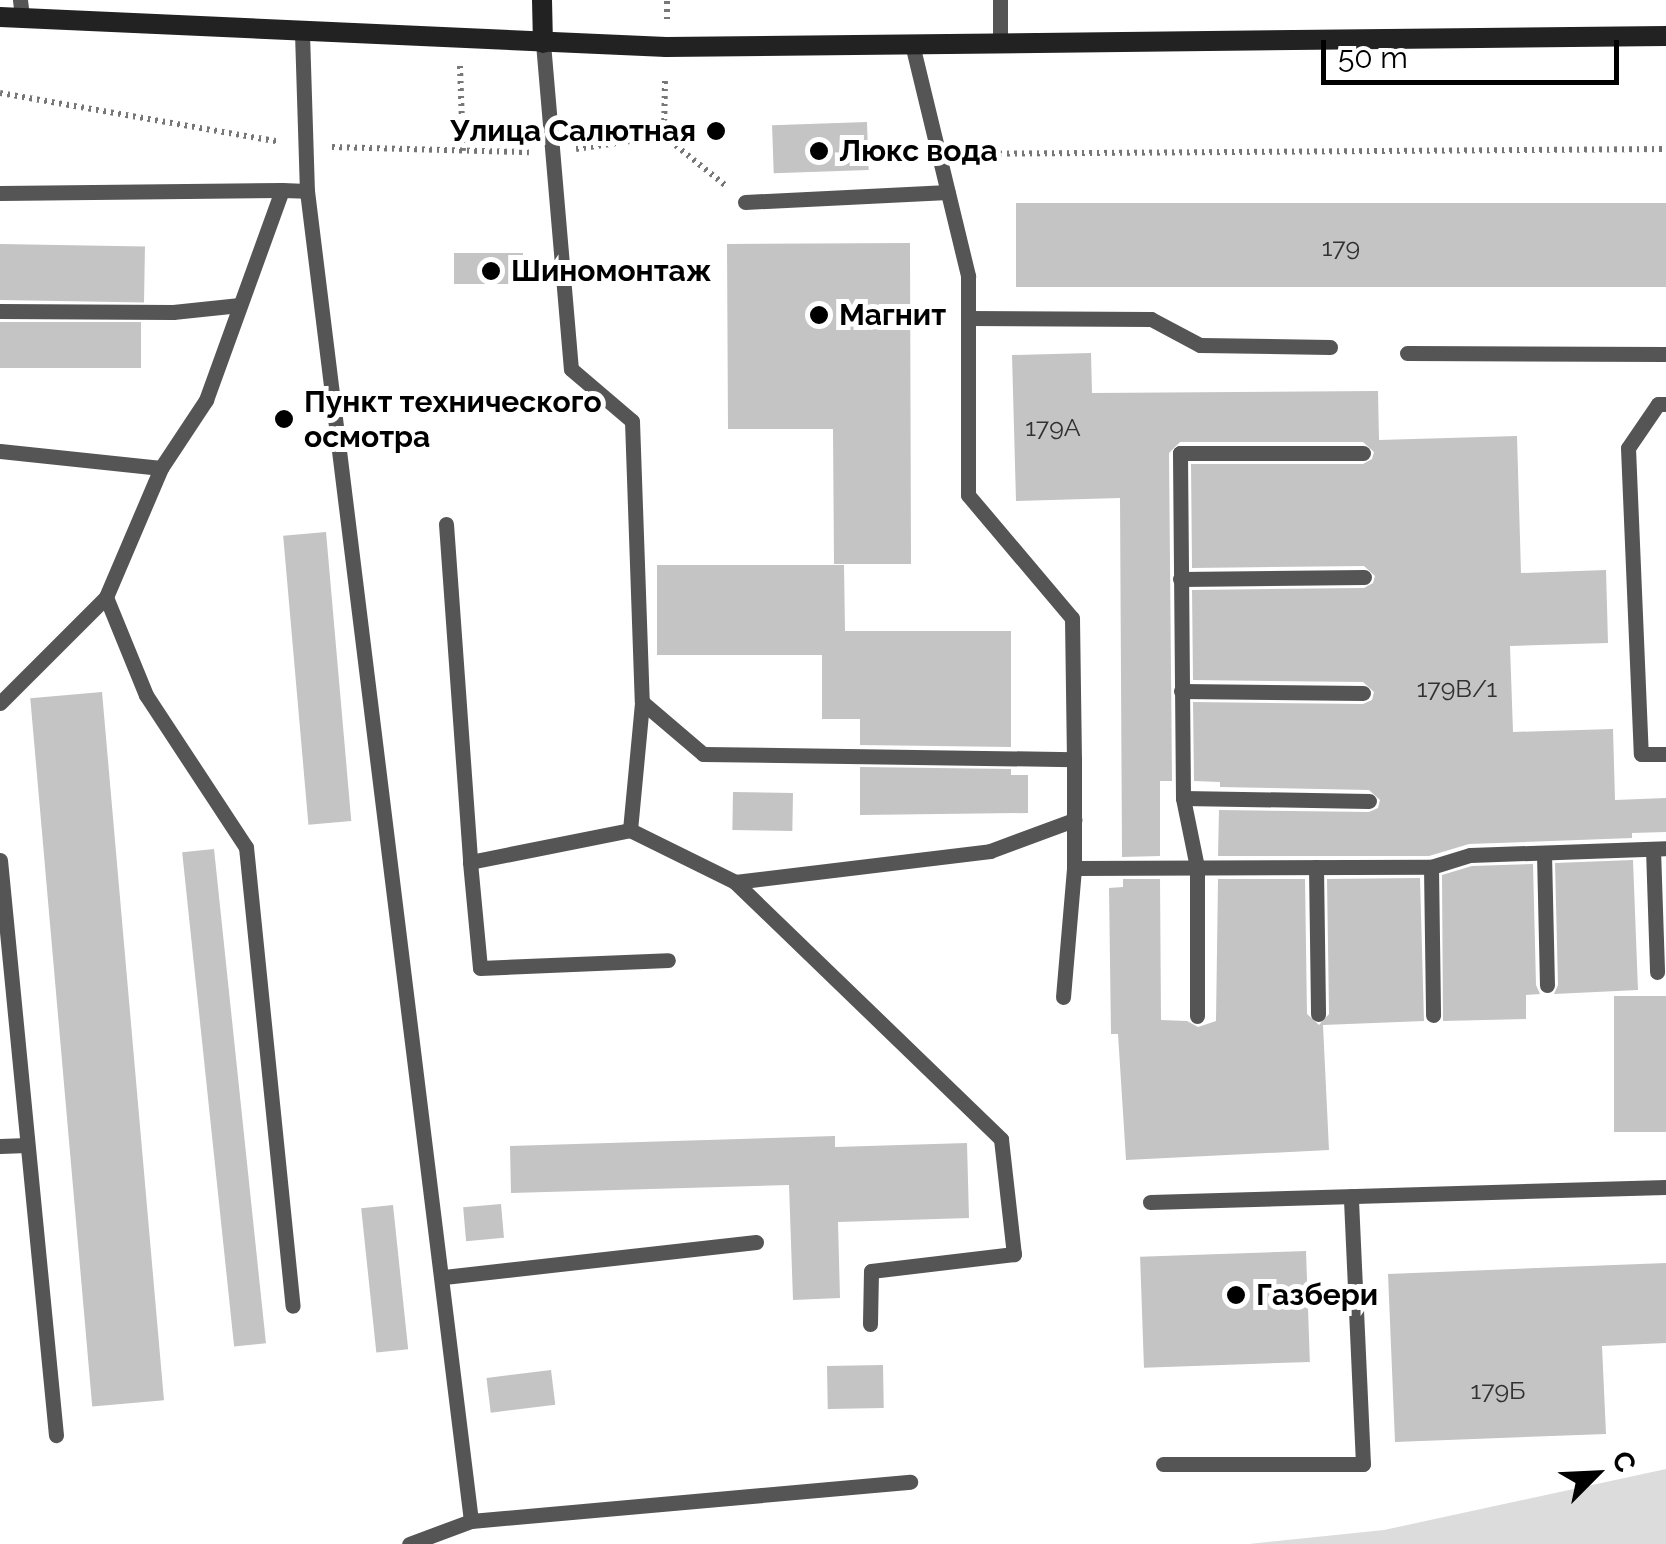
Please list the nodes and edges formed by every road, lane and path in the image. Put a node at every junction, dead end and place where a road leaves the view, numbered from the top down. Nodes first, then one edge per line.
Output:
1 (542, 0) edge
2 (667, 0) edge
3 (1000, 0) edge
4 (21, 9) edge
5 (0, 17) edge
6 (302, 33) junction
7 (1666, 36) edge
8 (458, 39) junction
9 (543, 43) junction
10 (1000, 43) junction
11 (912, 44) junction
12 (666, 47) junction
13 (0, 93) edge
14 (664, 136) junction
15 (306, 146) junction
16 (1666, 149) edge
17 (463, 150) junction
18 (552, 152) junction
19 (938, 154) junction
20 (282, 190) junction
21 (308, 190) junction
22 (948, 192) junction
23 (0, 193) edge
24 (745, 202) joint
25 (240, 305) junction
26 (0, 311) edge
27 (968, 318) junction
28 (1330, 346) dead end
29 (1407, 354) dead end
30 (1666, 354) edge
31 (1666, 404) edge
32 (0, 451) edge
33 (1364, 453) dead end
34 (161, 468) junction
35 (446, 524) dead end
36 (1364, 577) dead end
37 (1180, 578) junction
38 (106, 597) junction
39 (1180, 690) junction
40 (1363, 693) dead end
41 (642, 702) junction
42 (0, 703) edge
43 (1666, 754) edge
44 (1074, 759) junction
45 (1184, 798) junction
46 (1369, 801) dead end
47 (1074, 820) junction
48 (630, 830) junction
49 (1660, 848) edge
50 (1544, 853) junction
51 (0, 860) edge
52 (470, 862) junction
53 (1197, 867) junction
54 (1316, 867) junction
55 (1430, 867) junction
56 (1074, 868) junction
57 (736, 882) junction
58 (668, 960) dead end
59 (5, 972) edge
60 (1657, 972) dead end
61 (1548, 985) dead end
62 (1063, 997) dead end
63 (1318, 1014) dead end
64 (1434, 1015) dead end
65 (1197, 1016) dead end
66 (27, 1145) junction
67 (0, 1146) edge
68 (1666, 1187) edge
69 (1352, 1196) junction
70 (1150, 1202) dead end
71 (756, 1242) dead end
72 (444, 1277) junction
73 (292, 1306) dead end
74 (870, 1324) dead end
75 (56, 1435) dead end
76 (1163, 1464) dead end
77 (910, 1482) dead end
78 (472, 1521) junction
79 (409, 1544) edge

1 - 9 main road
2 - 12 path
3 - 10 lane
4 - 5 main road
4 - 6 main road
6 - 8 main road
6 - 15 lane
7 - 10 main road
8 - 9 main road
8 - 17 path
9 - 12 main road
9 - 18 lane
10 - 11 main road
11 - 12 main road
11 - 19 lane
12 - 14 path
13 - 15 path
14 - 18 path
14 - 24 path
15 - 17 path
15 - 21 lane
16 - 19 path
17 - 18 path
18 - 41 lane
19 - 22 lane
20 - 21 lane
20 - 23 lane
20 - 25 lane
21 - 72 lane
22 - 24 lane
22 - 27 lane
25 - 26 lane
25 - 34 lane
27 - 28 lane
27 - 44 lane
29 - 30 lane
31 - 43 lane
32 - 34 lane
33 - 37 lane
34 - 38 lane
35 - 52 lane
36 - 37 lane
37 - 39 lane
38 - 42 lane
38 - 73 lane
39 - 40 lane
39 - 45 lane
41 - 44 lane
41 - 48 lane
44 - 47 lane
45 - 46 lane
45 - 53 lane
47 - 56 lane
47 - 57 lane
48 - 52 lane
48 - 57 lane
49 - 50 lane
49 - 60 lane
50 - 55 lane
50 - 61 lane
51 - 59 lane
52 - 58 lane
53 - 54 lane
53 - 56 lane
53 - 65 lane
54 - 55 lane
54 - 63 lane
55 - 64 lane
56 - 62 lane
57 - 74 lane
59 - 66 lane
66 - 67 lane
66 - 75 lane
68 - 69 lane
69 - 70 lane
69 - 76 lane
71 - 72 lane
72 - 78 lane
77 - 78 lane
78 - 79 lane

